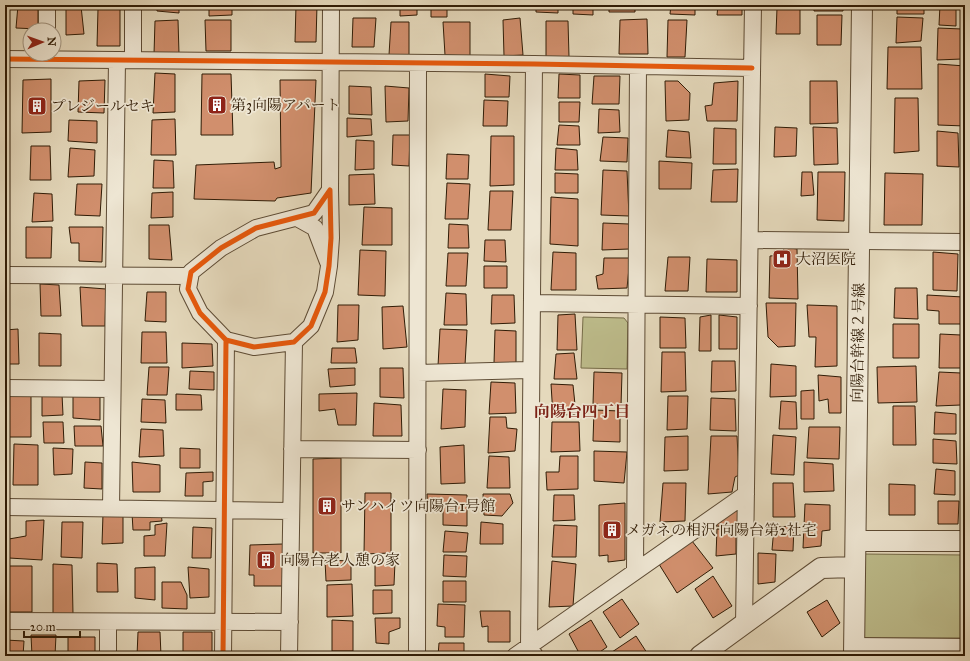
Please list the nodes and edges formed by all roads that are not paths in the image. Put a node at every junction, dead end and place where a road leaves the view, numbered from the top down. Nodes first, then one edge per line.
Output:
1 (47, 5) edge
2 (133, 5) edge
3 (331, 5) edge
4 (753, 5) edge
5 (862, 5) edge
6 (47, 22) edge
7 (62, 57) edge
8 (22, 58) edge
9 (5, 59) edge
10 (116, 60) junction
11 (133, 60) junction
12 (331, 62) junction
13 (418, 62) junction
14 (534, 64) junction
15 (638, 66) junction
16 (752, 68) junction
17 (330, 190) junction
18 (297, 218) junction
19 (750, 240) junction
20 (859, 241) junction
21 (965, 242) edge
22 (329, 266) junction
23 (5, 275) edge
24 (114, 276) junction
25 (190, 276) junction
26 (532, 303) junction
27 (637, 305) junction
28 (749, 306) junction
29 (226, 340) junction
30 (294, 342) junction
31 (531, 370) junction
32 (418, 373) junction
33 (5, 388) edge
34 (112, 389) junction
35 (292, 449) junction
36 (418, 450) junction
37 (746, 494) junction
38 (5, 507) edge
39 (111, 508) junction
40 (225, 510) junction
41 (291, 511) junction
42 (856, 541) junction
43 (965, 541) edge
44 (854, 567) junction
45 (635, 570) junction
46 (5, 621) edge
47 (108, 622) junction
48 (224, 622) junction
49 (290, 622) junction
50 (744, 625) junction
51 (965, 647) edge
52 (532, 651) edge
53 (854, 651) edge
54 (108, 656) edge
55 (223, 656) edge
56 (289, 656) edge
57 (418, 656) edge
58 (515, 656) edge
59 (700, 656) edge

1 - 6 street
2 - 11 street
3 - 12 street
4 - 16 street
5 - 20 street, 向陽台幹線２号線
7 - 10 street
8 - 9 street
10 - 11 street
10 - 24 street
11 - 12 street
12 - 13 street
12 - 17 street
13 - 14 street
13 - 32 street
14 - 15 street
14 - 26 street
15 - 16 street
15 - 27 street
16 - 19 street
17 - 18 street
17 - 22 street
18 - 22 street
18 - 25 street
19 - 20 street
19 - 28 street
20 - 21 street
20 - 42 street, 向陽台幹線２号線
22 - 30 street
23 - 24 street
24 - 25 street
24 - 34 street
25 - 29 street
26 - 27 street
26 - 31 street
27 - 28 street
27 - 45 street
28 - 37 street
29 - 30 street
29 - 40 street
30 - 35 street
31 - 32 street
31 - 52 street
32 - 36 street
33 - 34 street
34 - 39 street
35 - 36 street
35 - 41 street
36 - 57 street
37 - 45 street
37 - 50 street
38 - 39 street
39 - 40 street
40 - 41 street
40 - 48 street
41 - 49 street
42 - 43 street
42 - 44 street, 向陽台幹線２号線
44 - 50 street
44 - 53 street, 向陽台幹線２号線
45 - 52 street
46 - 47 street
47 - 48 street
47 - 54 street
48 - 49 street
48 - 55 street
49 - 56 street
50 - 59 street
51 - 53 street
52 - 58 street

